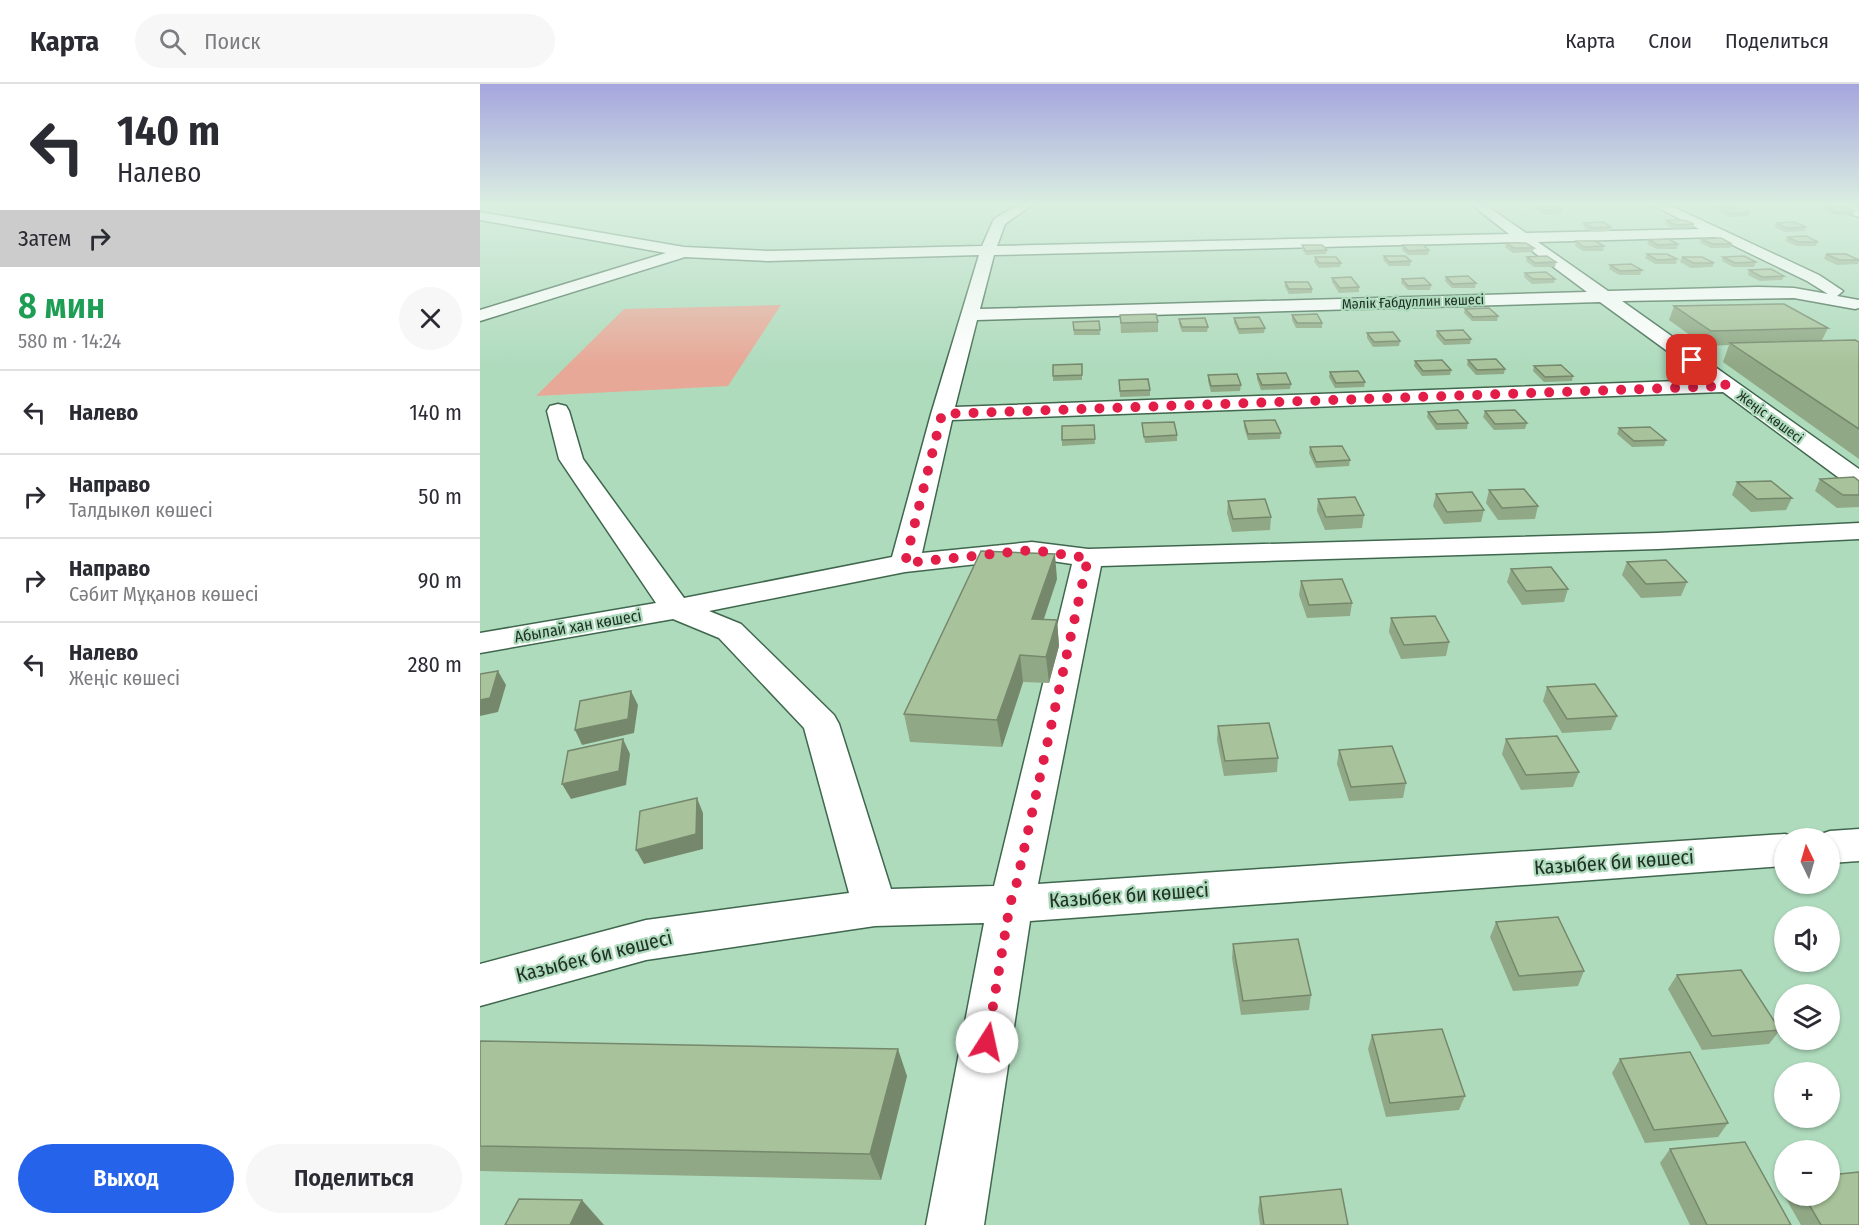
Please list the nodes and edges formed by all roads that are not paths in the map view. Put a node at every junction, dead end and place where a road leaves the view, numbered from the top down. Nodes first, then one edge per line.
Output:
1 (664, 258) edge
2 (986, 258) edge
3 (1551, 258) edge
4 (1772, 258) edge
5 (1604, 296) junction
6 (1857, 305) edge
7 (970, 315) junction
8 (480, 316) edge
9 (1727, 386) junction
10 (558, 411) dead end
11 (942, 414) junction
12 (1859, 481) edge
13 (1859, 531) edge
14 (1088, 558) junction
15 (905, 563) junction
16 (676, 609) junction
17 (480, 643) edge
18 (1859, 845) edge
19 (1840, 846) edge
20 (1774, 851) edge
21 (1010, 904) junction
22 (875, 908) junction
23 (480, 985) edge
24 (956, 1225) edge

1 - 8 street
2 - 7 street
3 - 5 street, Жеңіс көшесі
4 - 6 street
5 - 6 street, Мәлік Ғабдуллин көшесі
5 - 7 street, Мәлік Ғабдуллин көшесі
5 - 9 street, Жеңіс көшесі
7 - 11 street
9 - 11 street
9 - 12 street, Жеңіс көшесі
10 - 16 street
11 - 15 street
13 - 14 street, Абылай хан көшесі
14 - 15 street, Абылай хан көшесі
14 - 21 street
15 - 16 street, Абылай хан көшесі
16 - 17 street, Абылай хан көшесі
16 - 22 street
18 - 19 street
20 - 21 street, Казыбек би көшесі
21 - 22 street, Казыбек би көшесі
21 - 24 street
22 - 23 street, Казыбек би көшесі

